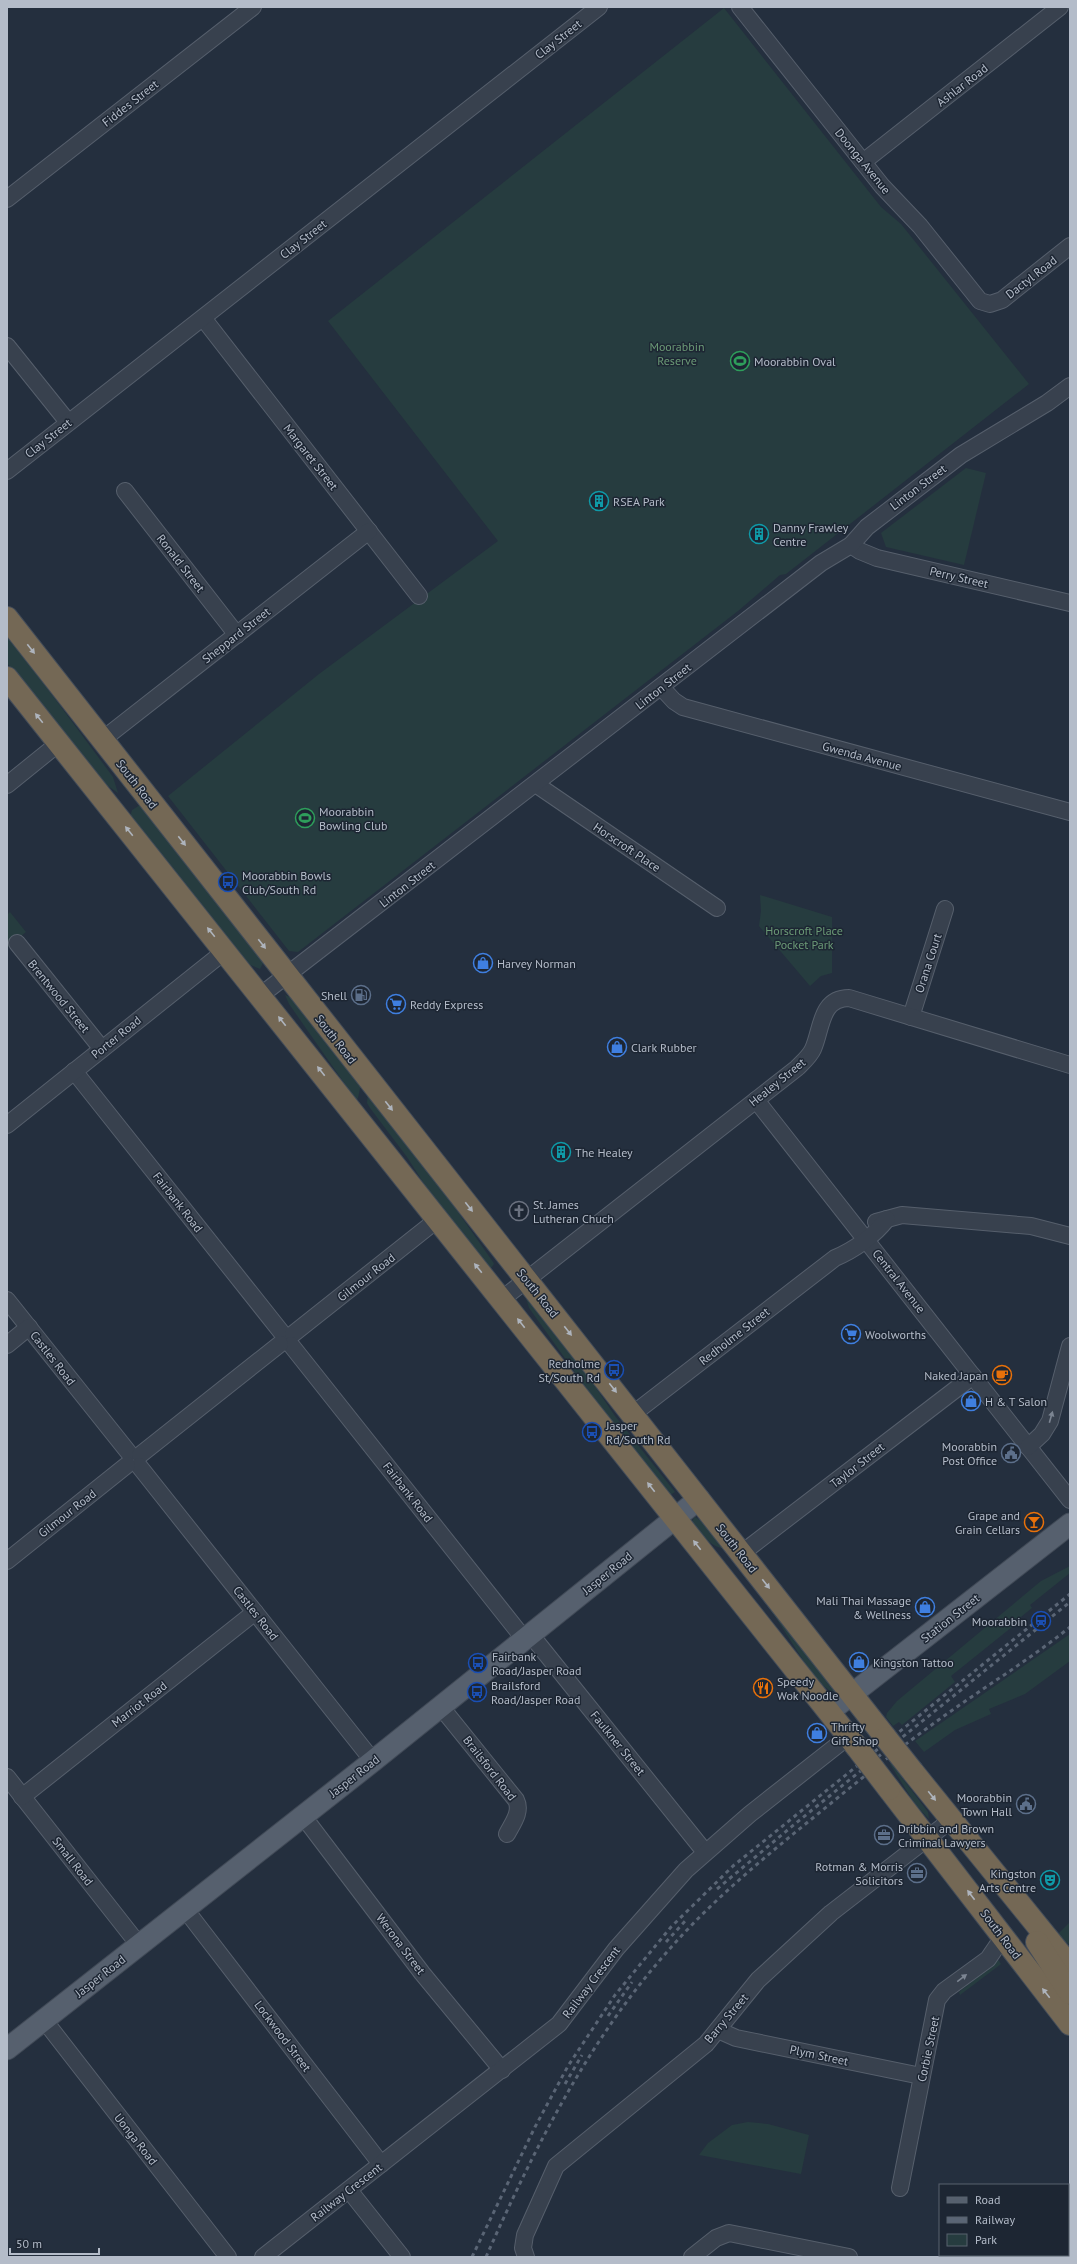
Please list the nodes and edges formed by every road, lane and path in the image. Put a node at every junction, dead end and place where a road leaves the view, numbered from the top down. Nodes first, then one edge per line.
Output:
1 (253, 7) edge
2 (599, 7) edge
3 (1060, 7) edge
4 (743, 8) edge
5 (863, 162) junction
6 (7, 199) edge
7 (1070, 246) edge
8 (990, 304) joint
9 (203, 318) junction
10 (7, 346) edge
11 (1070, 386) edge
12 (68, 422) junction
13 (7, 471) edge
14 (124, 490) dead end
15 (369, 531) junction
16 (851, 545) junction
17 (419, 596) dead end
18 (1070, 603) edge
19 (7, 618) edge
20 (237, 634) junction
21 (7, 678) edge
22 (661, 687) junction
23 (102, 740) junction
24 (59, 743) junction
25 (7, 785) edge
26 (536, 785) junction
27 (141, 789) junction
28 (113, 811) junction
29 (1070, 812) edge
30 (717, 908) dead end
31 (945, 909) dead end
32 (17, 943) dead end
33 (225, 950) junction
34 (287, 976) junction
35 (261, 995) junction
36 (911, 1016) junction
37 (102, 1049) junction
38 (1070, 1065) edge
39 (74, 1071) junction
40 (371, 1083) junction
41 (756, 1100) junction
42 (354, 1112) junction
43 (7, 1124) edge
44 (438, 1219) junction
45 (864, 1236) junction
46 (1070, 1236) edge
47 (527, 1279) junction
48 (502, 1299) junction
49 (7, 1300) edge
50 (29, 1327) junction
51 (286, 1339) junction
52 (7, 1345) edge
53 (1070, 1346) edge
54 (973, 1376) junction
55 (633, 1414) junction
56 (1028, 1448) junction
57 (134, 1460) junction
58 (699, 1499) junction
59 (1070, 1500) edge
60 (675, 1518) junction
61 (1070, 1524) edge
62 (742, 1553) junction
63 (7, 1561) edge
64 (255, 1612) junction
65 (528, 1637) junction
66 (852, 1695) junction
67 (441, 1707) junction
68 (829, 1712) junction
69 (846, 1743) junction
70 (373, 1761) junction
71 (7, 1777) edge
72 (22, 1797) junction
73 (303, 1816) junction
74 (952, 1820) junction
75 (506, 1834) dead end
76 (928, 1838) junction
77 (705, 1852) junction
78 (1014, 1898) junction
79 (185, 1909) junction
80 (1004, 1937) junction
81 (139, 1945) junction
82 (1062, 1950) edge
83 (1070, 1966) edge
84 (1070, 1993) edge
85 (44, 2020) junction
86 (1070, 2024) edge
87 (718, 2030) junction
88 (7, 2049) edge
89 (502, 2070) junction
90 (921, 2076) junction
91 (381, 2164) junction
92 (900, 2188) dead end
93 (349, 2190) junction
94 (1070, 2246) edge
95 (228, 2257) edge
96 (263, 2257) edge
97 (402, 2257) edge
98 (526, 2257) edge
99 (692, 2257) edge
100 (850, 2257) edge
101 (1069, 2257) edge

1 - 6 street, Fiddes Street
2 - 9 street, Clay Street
3 - 5 street, Ashlar Road
4 - 5 street, Doonga Avenue
5 - 8 street, Doonga Avenue
7 - 8 street, Dactyl Road
9 - 12 street, Clay Street
9 - 15 street, Margaret Street
10 - 12 street
11 - 16 street, Linton Street
12 - 13 street, Clay Street
14 - 20 street, Ronald Street
15 - 17 street, Margaret Street
15 - 20 street, Sheppard Street
16 - 18 street, Perry Street
16 - 22 street, Linton Street
19 -> 23 highway, South Road
20 - 23 street, Sheppard Street
24 -> 21 highway, South Road
22 - 26 street, Linton Street
22 - 29 street, Gwenda Avenue
23 - 27 highway, South Road
24 - 25 street
24 - 28 highway, South Road
26 - 30 street, Horscroft Place
26 - 34 street, Linton Street
27 - 28 highway
27 -> 34 highway, South Road
33 -> 28 highway, South Road
31 - 36 street, Orana Court
32 - 37 street, Brentwood Street
33 - 35 highway, South Road
33 - 37 street, Porter Road
34 - 35 street, Linton Street
34 - 40 highway, South Road
42 -> 35 highway, South Road
36 - 38 street, Healey Street
36 - 41 street, Healey Street
37 - 39 street, Porter Road
39 - 43 street, Porter Road
39 - 51 street, Fairbank Road
40 - 42 highway
40 -> 47 highway, South Road
41 - 45 street, Central Avenue
41 - 47 street, Healey Street
42 - 44 highway, South Road
48 -> 44 highway, South Road
44 - 51 street, Gilmour Road
45 - 46 street, Redholme Street
45 - 54 street, Central Avenue
45 - 55 street, Redholme Street
47 - 48 street, Healey Street
47 -> 55 highway, South Road
60 -> 48 highway, South Road
49 - 50 street, Castles Road
50 - 52 street
50 - 57 street, Castles Road
51 - 57 street, Gilmour Road
51 - 65 street, Fairbank Road
56 -> 53 street
54 - 56 street, Central Avenue
54 - 62 street, Taylor Street
55 - 58 highway, South Road
56 - 59 street, Central Avenue
57 - 63 street, Gilmour Road
57 - 64 street, Castles Road
58 - 60 main road, Jasper Road
58 - 62 highway, South Road
60 - 65 main road, Jasper Road
68 -> 60 highway, South Road
61 - 66 main road, Station Street
62 -> 66 highway, South Road
64 - 70 street, Castles Road
64 - 72 street, Marriot Road
65 - 67 main road, Jasper Road
65 - 77 street, Faulkner Street
66 - 68 main road, Station Street
66 -> 74 highway, South Road, bridge
67 - 70 main road, Jasper Road
67 - 75 street, Brailsford Road
68 - 69 highway, South Road
69 - 76 highway, South Road, bridge
69 - 77 street, Railway Crescent
70 - 73 main road, Jasper Road
71 - 72 street, Small Road
72 - 81 street, Small Road
73 - 79 main road, Jasper Road
73 - 89 street, Werona Street
74 - 76 street, Barry Street
74 - 78 highway, South Road
80 -> 76 highway, South Road
76 - 87 street, Barry Street
77 - 89 street, Railway Crescent
78 - 82 highway, South Road
78 - 84 highway
79 - 81 main road, Jasper Road
79 - 91 street, Lockwood Street
86 -> 80 highway, South Road
90 -> 80 street, Corbie Street
81 - 85 main road, Jasper Road
82 - 83 highway, South Road
85 - 88 main road, Jasper Road
85 - 95 street, Uonga Road
87 - 90 street, Plym Street
87 - 98 street, Barry Street
89 - 91 street, Railway Crescent
90 - 92 street, Corbie Street
91 - 93 street, Railway Crescent
93 - 96 street, Railway Crescent
93 - 97 street
94 - 101 street
99 - 100 street

